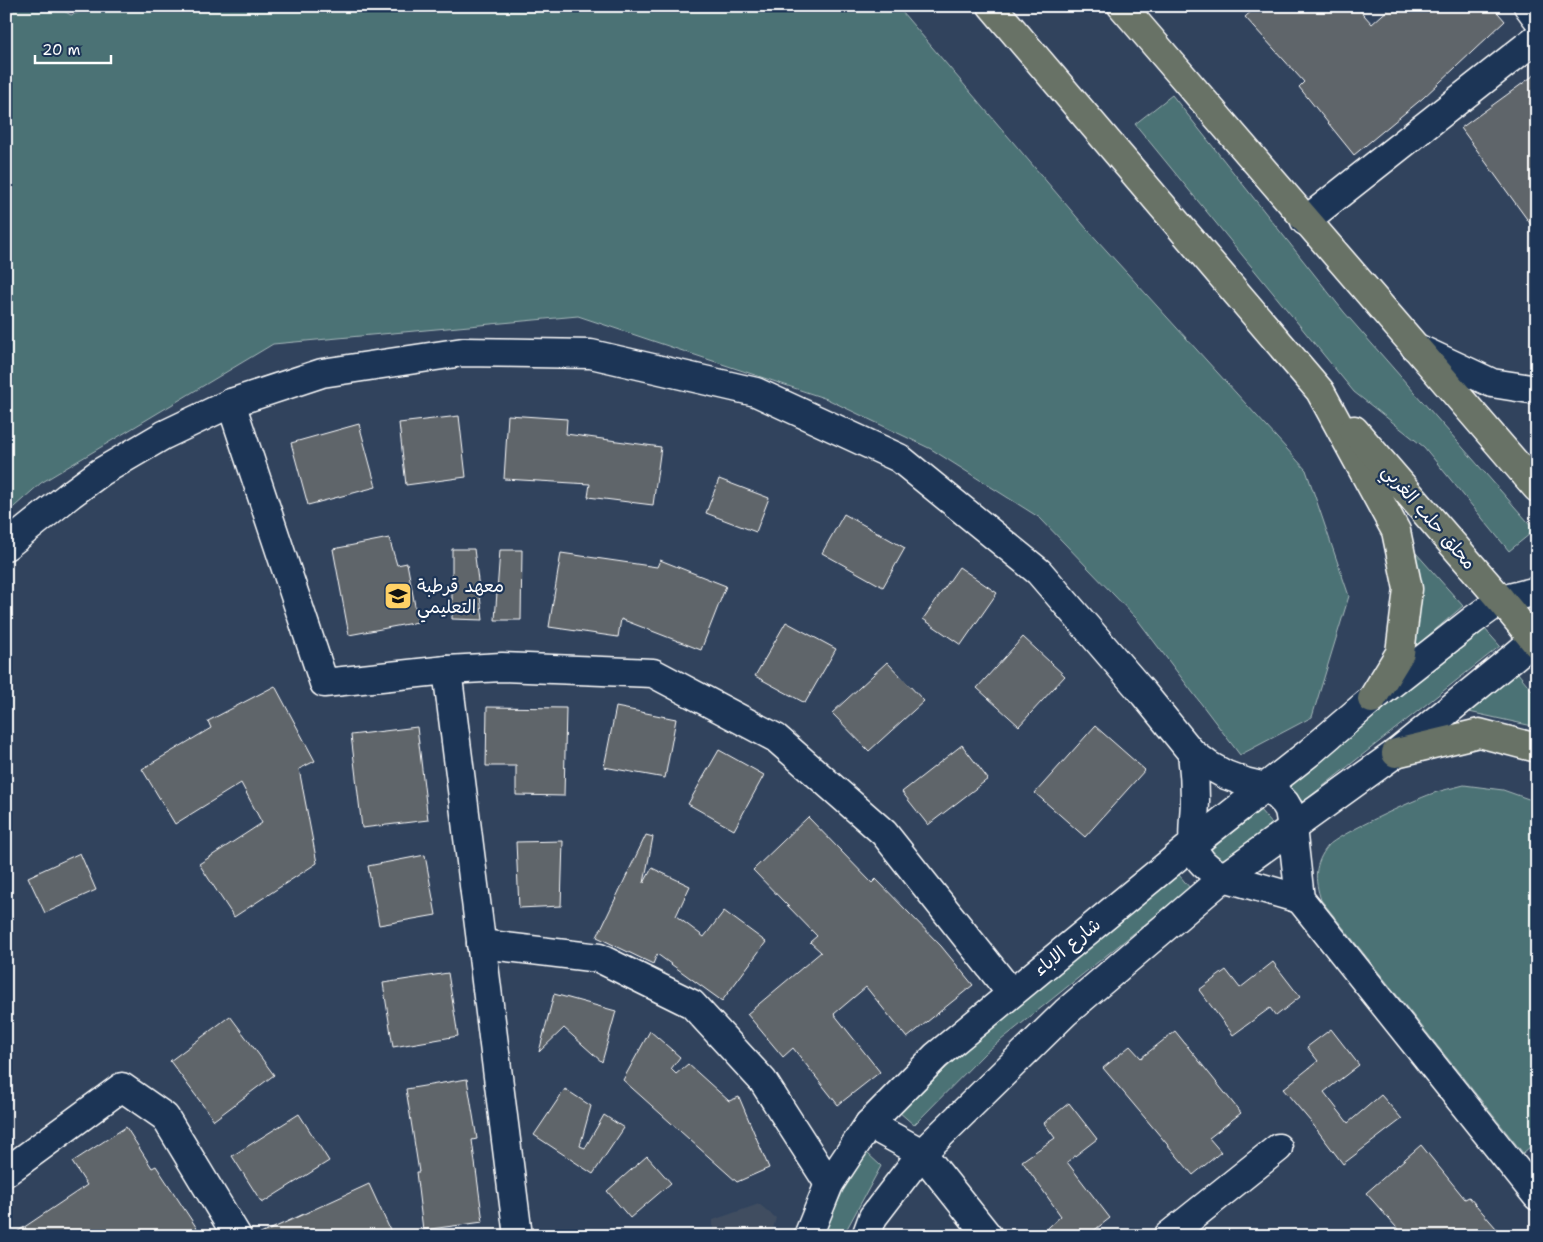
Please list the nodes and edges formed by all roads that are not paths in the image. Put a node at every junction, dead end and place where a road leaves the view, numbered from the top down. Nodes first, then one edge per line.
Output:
1 (1122, 6) edge
2 (1528, 6) edge
3 (994, 8) edge
4 (1537, 18) edge
5 (1537, 38) edge
6 (1306, 221) junction
7 (1415, 348) junction
8 (1537, 390) edge
9 (1320, 391) junction
10 (231, 404) junction
11 (1537, 488) edge
12 (6, 546) edge
13 (1537, 591) edge
14 (1501, 600) junction
15 (1536, 640) edge
16 (448, 670) junction
17 (1372, 699) junction
18 (1537, 748) edge
19 (1192, 752) junction
20 (1396, 752) junction
21 (1266, 786) junction
22 (1292, 827) junction
23 (1193, 844) junction
24 (1224, 877) junction
25 (1300, 899) junction
26 (482, 944) junction
27 (1011, 993) junction
28 (869, 1124) junction
29 (1278, 1148) dead end
30 (922, 1153) junction
31 (6, 1172) edge
32 (829, 1184) junction
33 (1537, 1196) edge
34 (238, 1236) edge
35 (518, 1236) edge
36 (808, 1236) edge
37 (866, 1236) edge
38 (988, 1236) edge
39 (1168, 1236) edge

1 - 6 highway
2 - 4 street
3 - 9 highway
5 - 6 street
6 - 7 highway
7 - 8 street
7 - 11 highway
9 - 14 highway, محلق حلب الغربي
9 - 17 highway
10 - 12 street
10 - 16 street
10 - 19 street
13 - 14 street
14 - 15 highway, محلق حلب الغربي
14 - 17 street, شارع الاباء
15 - 20 street
16 - 26 street
16 - 27 street
17 - 21 street, شارع الاباء
18 - 20 highway
19 - 21 street
19 - 23 street
20 - 22 street
21 - 22 street
21 - 23 street, شارع الاباء
22 - 24 street
22 - 25 street
23 - 24 street
23 - 27 street, شارع الاباء
24 - 25 street
24 - 30 street
25 - 33 street
26 - 32 street
26 - 35 street
27 - 28 street, شارع الاباء
28 - 30 street
28 - 32 street, شارع الاباء
29 - 39 street
30 - 37 street
30 - 38 street
31 - 34 street
32 - 36 street, شارع الاباء

